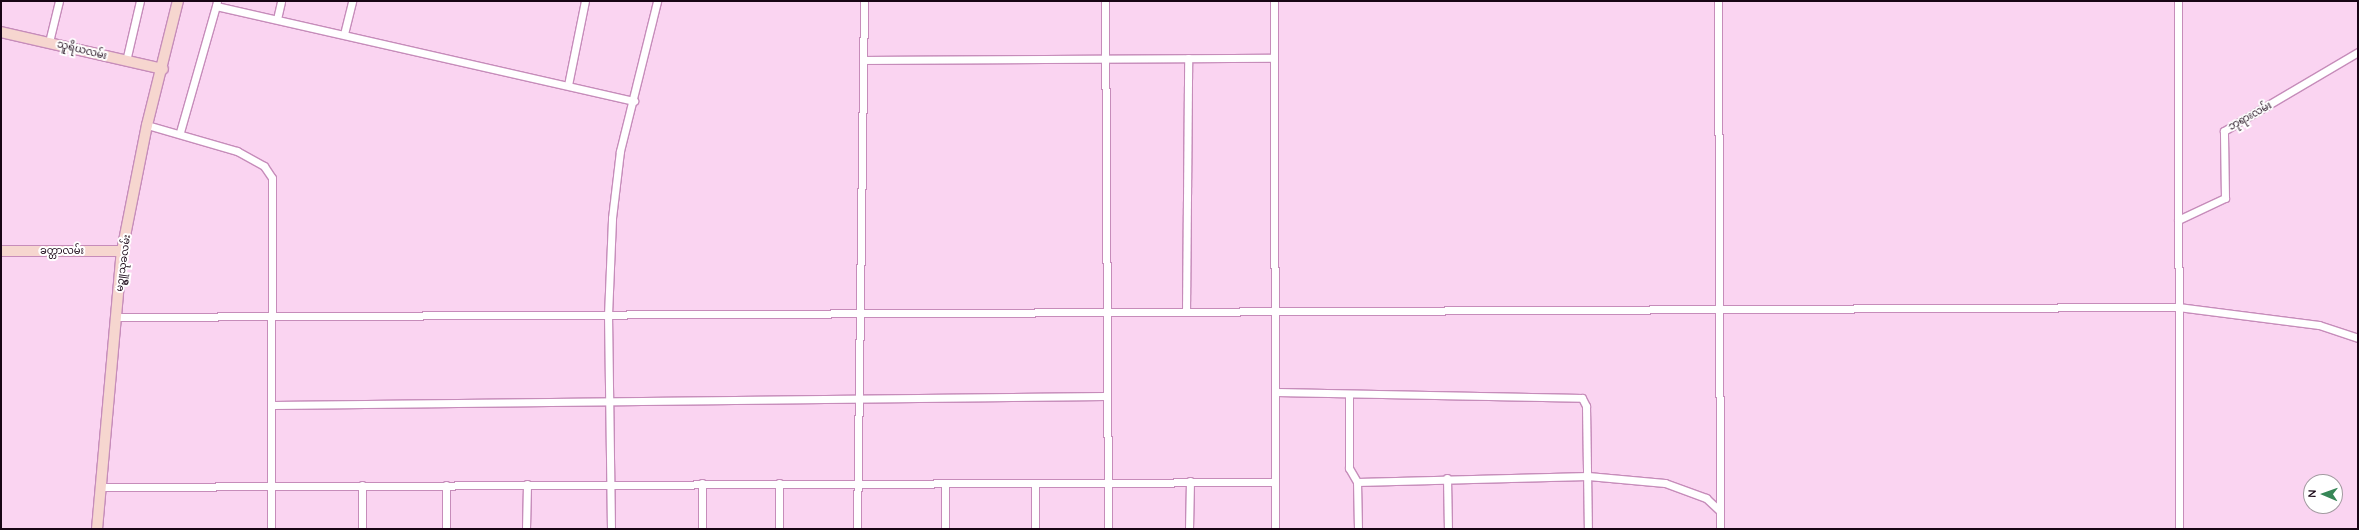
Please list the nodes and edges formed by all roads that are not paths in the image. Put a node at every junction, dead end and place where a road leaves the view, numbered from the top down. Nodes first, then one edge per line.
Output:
1 (59, 1) edge
2 (140, 1) edge
3 (178, 1) edge
4 (281, 1) edge
5 (352, 1) edge
6 (585, 1) edge
7 (657, 1) edge
8 (864, 1) edge
9 (1105, 1) edge
10 (1274, 1) edge
11 (1718, 1) edge
12 (2178, 1) edge
13 (216, 4) edge
14 (277, 19) junction
15 (1, 32) edge
16 (344, 34) junction
17 (49, 42) junction
18 (2358, 52) edge
19 (1106, 57) junction
20 (1188, 58) junction
21 (1273, 58) junction
22 (126, 60) junction
23 (863, 60) junction
24 (163, 69) junction
25 (568, 85) junction
26 (634, 101) junction
27 (146, 125) junction
28 (180, 132) junction
29 (2178, 220) junction
30 (1, 250) edge
31 (122, 251) junction
32 (2178, 307) junction
33 (1716, 310) junction
34 (1104, 312) junction
35 (1186, 312) junction
36 (859, 313) junction
37 (1275, 313) junction
38 (608, 315) junction
39 (270, 316) junction
40 (116, 317) junction
41 (2358, 338) edge
42 (1276, 392) junction
43 (1349, 394) junction
44 (1105, 396) junction
45 (858, 398) junction
46 (611, 402) junction
47 (273, 405) junction
48 (1588, 476) junction
49 (1447, 478) junction
50 (1190, 481) junction
51 (1108, 482) junction
52 (1275, 482) junction
53 (1357, 482) junction
54 (612, 483) junction
55 (702, 483) junction
56 (779, 483) junction
57 (945, 483) junction
58 (1035, 483) junction
59 (526, 484) junction
60 (857, 484) junction
61 (362, 485) junction
62 (446, 485) junction
63 (100, 487) junction
64 (269, 488) junction
65 (1720, 511) junction
66 (97, 529) edge
67 (271, 529) edge
68 (362, 529) edge
69 (446, 529) edge
70 (526, 529) edge
71 (611, 529) edge
72 (702, 529) edge
73 (779, 529) edge
74 (858, 529) edge
75 (945, 529) edge
76 (1035, 529) edge
77 (1108, 529) edge
78 (1189, 529) edge
79 (1275, 529) edge
80 (1358, 529) edge
81 (1448, 529) edge
82 (1588, 529) edge
83 (1720, 529) edge
84 (2179, 529) edge

1 - 17 street
2 - 22 street
3 - 24 street, မဥ္ဇူသုခလမ်း
4 - 14 street
5 - 16 street
6 - 25 street
7 - 26 street
8 - 23 street
9 - 19 street
10 - 21 street
11 - 33 street
12 - 29 street
13 - 14 street
13 - 28 street
14 - 16 street
15 - 17 street, သူရိယလမ်း
16 - 25 street
17 - 22 street, သူရိယလမ်း
18 - 29 street, ဘုရားလမ်း
19 - 20 street
19 - 23 street
19 - 34 street
20 - 21 street
20 - 35 street
21 - 37 street
22 - 24 street, သူရိယလမ်း
23 - 36 street
24 - 27 street, မဥ္ဇူသုခလမ်း
25 - 26 street
26 - 38 street
27 - 28 street
27 - 31 street, မဥ္ဇူသုခလမ်း
28 - 39 street
29 - 32 street
30 - 31 street, ခတ္တာလမ်း
31 - 40 street, မဥ္ဇူသုခလမ်း
32 - 33 street
32 - 41 street
32 - 84 street
33 - 37 street
33 - 65 street
34 - 35 street
34 - 36 street
34 - 44 street
35 - 37 street
36 - 38 street
36 - 45 street
37 - 42 street
38 - 39 street
38 - 46 street
39 - 40 street
39 - 47 street
40 - 63 street, မဥ္ဇူသုခလမ်း
42 - 43 street
42 - 52 street
43 - 48 street
43 - 53 street
44 - 45 street
44 - 51 street
45 - 46 street
45 - 60 street
46 - 47 street
46 - 54 street
47 - 64 street
48 - 49 street
48 - 65 street
48 - 82 street
49 - 53 street
49 - 81 street
50 - 51 street
50 - 52 street
50 - 78 street
51 - 58 street
51 - 77 street
52 - 79 street
53 - 80 street
54 - 55 street
54 - 59 street
54 - 71 street
55 - 56 street
55 - 72 street
56 - 60 street
56 - 73 street
57 - 58 street
57 - 60 street
57 - 75 street
58 - 76 street
59 - 62 street
59 - 70 street
60 - 74 street
61 - 62 street
61 - 64 street
61 - 68 street
62 - 69 street
63 - 64 street
63 - 66 street, မဥ္ဇူသုခလမ်း
64 - 67 street
65 - 83 street

